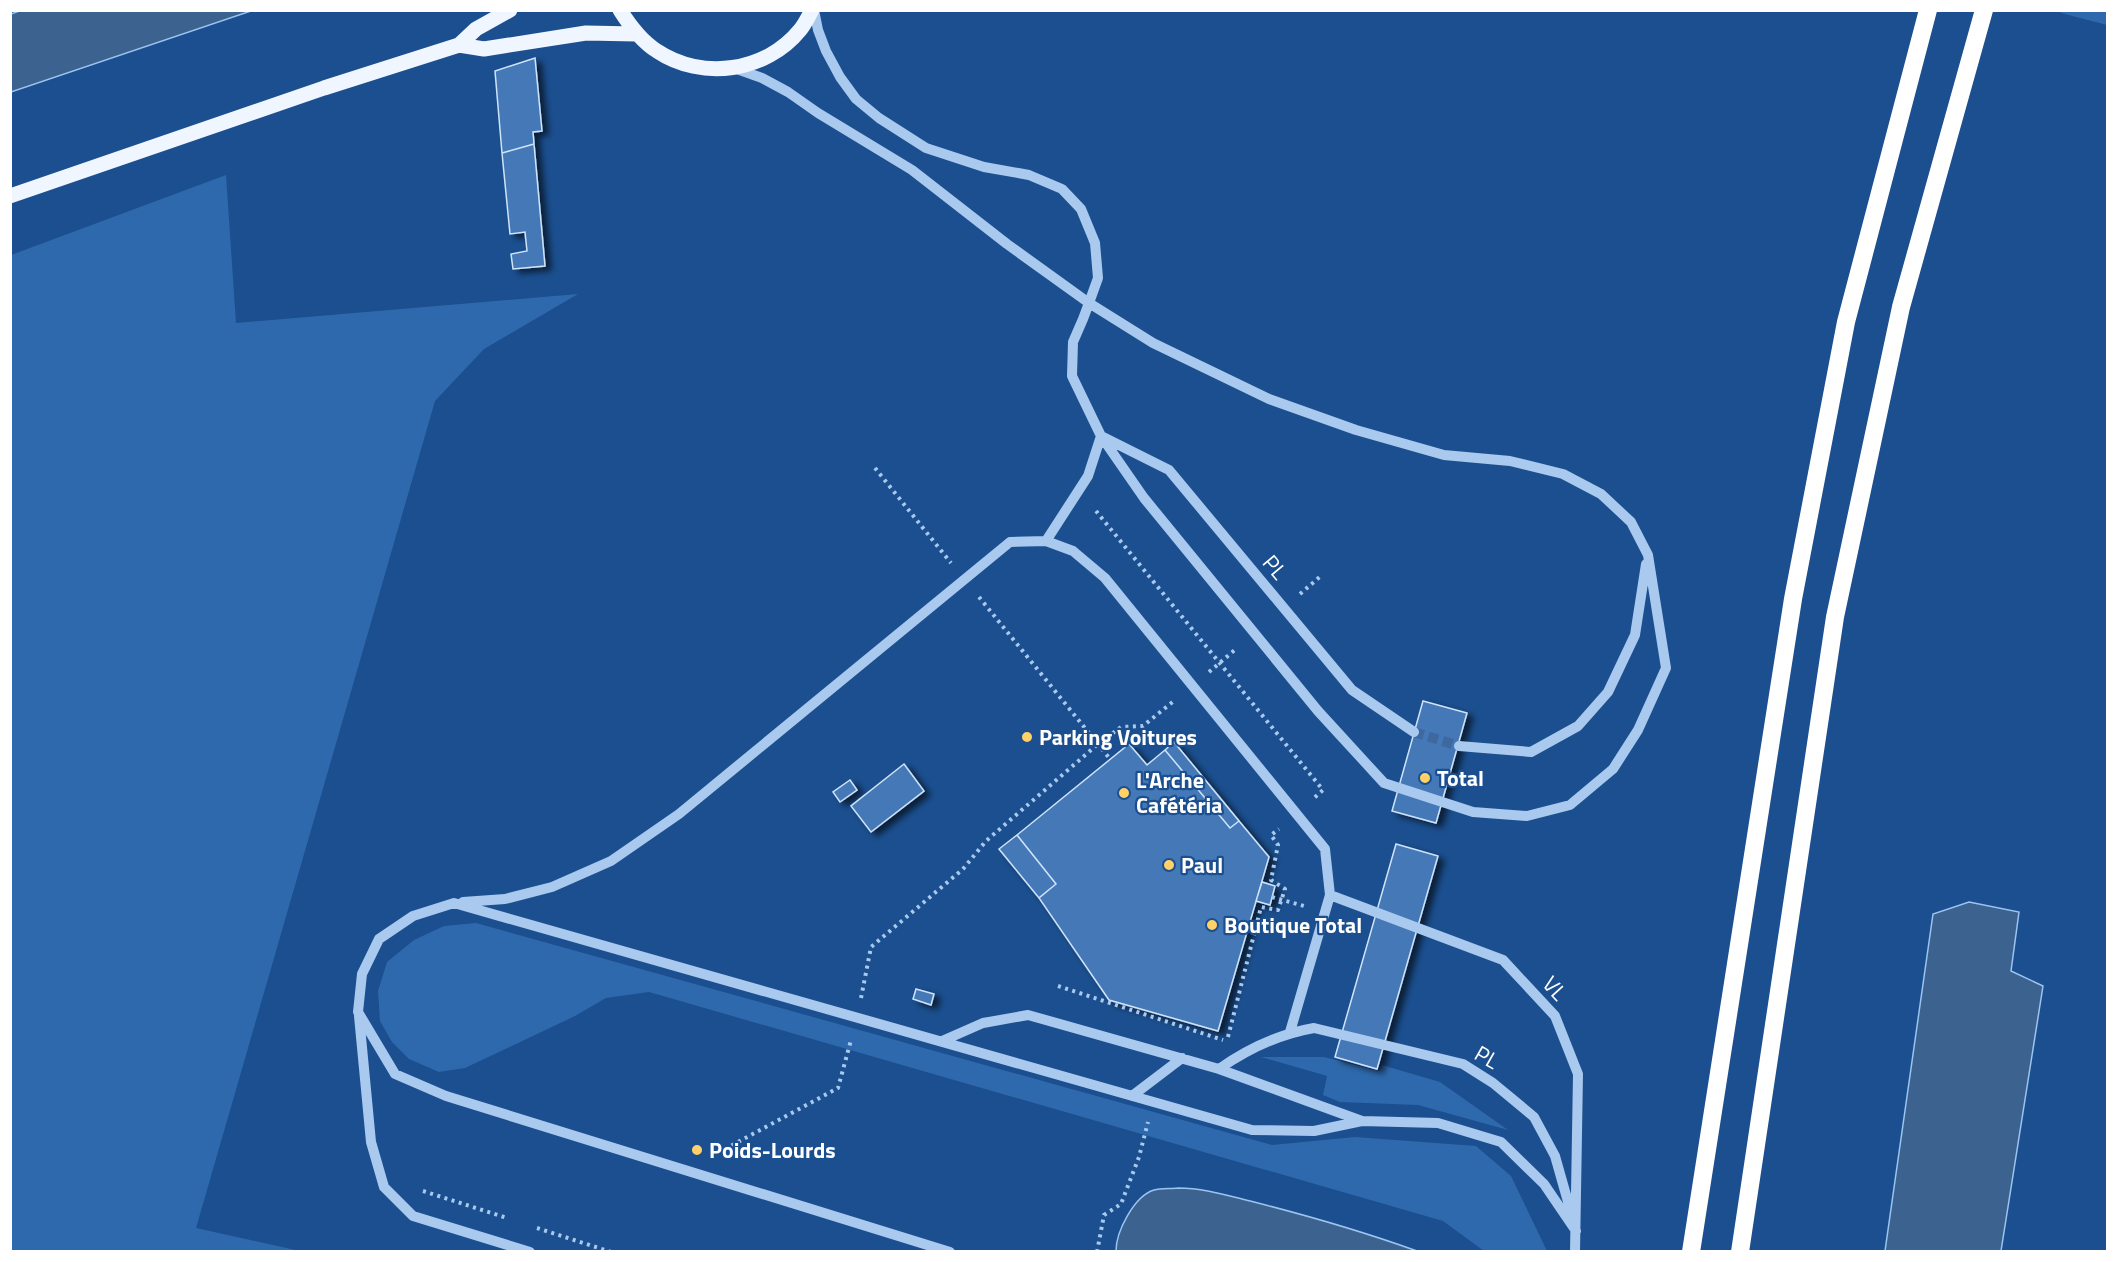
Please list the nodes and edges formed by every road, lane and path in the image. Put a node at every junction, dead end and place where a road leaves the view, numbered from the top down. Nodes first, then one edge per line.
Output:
1 (510, 10) edge
2 (620, 10) edge
3 (813, 10) edge
4 (1928, 10) edge
5 (1984, 10) edge
6 (636, 34) junction
7 (459, 45) junction
8 (734, 68) junction
9 (10, 196) edge
10 (1089, 303) junction
11 (1101, 436) junction
12 (875, 468) dead end
13 (1096, 511) dead end
14 (1046, 541) junction
15 (1648, 555) junction
16 (1322, 576) dead end
17 (964, 579) junction
18 (1284, 608) junction
19 (1254, 633) junction
20 (1220, 663) junction
21 (1193, 686) junction
22 (1414, 732) tunnel mouth
23 (1098, 744) junction
24 (1459, 746) tunnel mouth
25 (1110, 759) dead end
26 (1298, 813) junction
27 (1330, 895) junction
28 (1272, 897) dead end
29 (1281, 899) junction
30 (454, 903) junction
31 (1325, 912) junction
32 (1058, 986) dead end
33 (358, 1012) junction
34 (857, 1017) junction
35 (1290, 1032) junction
36 (942, 1041) junction
37 (1227, 1041) junction
38 (1244, 1052) junction
39 (1182, 1059) junction
40 (1220, 1069) junction
41 (1132, 1096) junction
42 (1149, 1120) dead end
43 (1362, 1121) junction
44 (725, 1149) dead end
45 (1576, 1232) junction
46 (530, 1251) edge
47 (950, 1251) edge
48 (1097, 1251) edge
49 (1575, 1251) edge
50 (1691, 1251) edge
51 (1740, 1251) edge

1 - 7 main road
2 - 6 main road
3 - 8 main road
3 - 10 lane
4 - 50 highway
5 - 51 highway
6 - 7 main road
6 - 8 main road
7 - 9 main road
8 - 10 lane
10 - 11 lane
10 - 15 lane
11 - 14 lane
11 - 18 lane, PL
11 - 19 lane
12 - 17 path
13 - 20 path
14 - 17 lane
14 - 21 lane
15 - 19 lane
15 - 24 lane
16 - 18 path
17 - 23 path
17 - 30 lane
18 - 22 lane, PL
19 - 20 path
20 - 21 path
20 - 26 path
21 - 23 path
21 - 26 lane
23 - 25 path
23 - 34 path
26 - 27 lane
26 - 29 path
27 - 31 lane
27 - 45 lane, VL
28 - 29 path
29 - 31 path
29 - 37 path
30 - 33 lane
30 - 34 lane
31 - 35 lane
32 - 37 path
33 - 46 lane
33 - 47 lane
34 - 36 lane
34 - 44 path
35 - 38 lane, PL
35 - 45 lane, PL
36 - 39 lane
36 - 41 lane
37 - 38 path
38 - 40 lane, PL
39 - 40 lane
39 - 41 lane
40 - 43 lane
41 - 43 lane
42 - 48 path
43 - 45 lane
45 - 49 lane, VL

